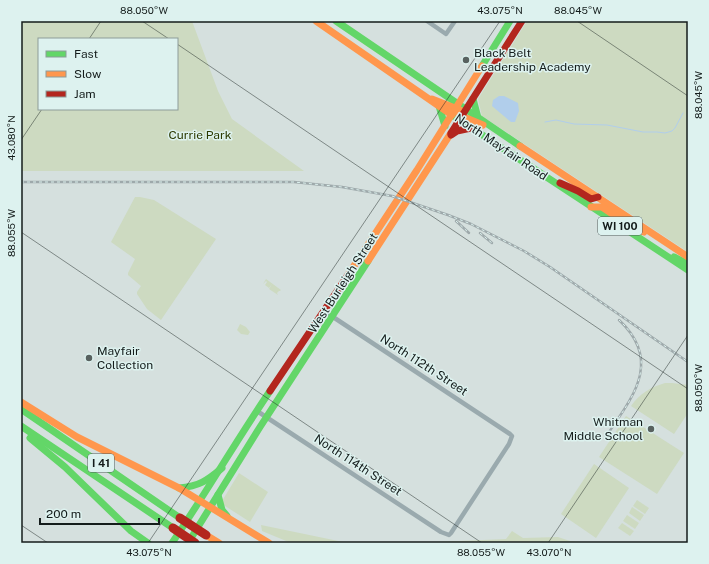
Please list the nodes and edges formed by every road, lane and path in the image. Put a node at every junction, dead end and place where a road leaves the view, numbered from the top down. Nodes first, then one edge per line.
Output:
1 (336, 21) edge
2 (427, 21) edge
3 (455, 21) edge
4 (319, 22) edge
5 (509, 22) edge
6 (520, 24) edge
7 (426, 97) junction
8 (473, 99) junction
9 (439, 106) junction
10 (459, 113) junction
11 (478, 119) junction
12 (445, 126) junction
13 (491, 127) junction
14 (472, 128) junction
15 (451, 134) junction
16 (552, 181) junction
17 (598, 197) junction
18 (591, 207) junction
19 (662, 240) junction
20 (654, 248) junction
21 (688, 257) edge
22 (688, 264) edge
23 (688, 270) edge
24 (328, 314) junction
25 (21, 402) edge
26 (21, 409) edge
27 (257, 411) junction
28 (266, 418) junction
29 (21, 426) edge
30 (21, 431) edge
31 (222, 468) junction
32 (179, 488) junction
33 (218, 495) junction
34 (201, 501) junction
35 (211, 507) junction
36 (228, 518) junction
37 (449, 535) joint
38 (148, 543) edge
39 (172, 543) edge
40 (188, 543) edge
41 (195, 543) edge
42 (219, 543) edge
43 (269, 543) edge

1 - 10 main road, North Mayfair Road / WI 100
2 - 3 street
4 - 7 main road, North Mayfair Road / WI 100
5 - 6 street
5 - 10 main road, West Burleigh Street
6 - 8 main road, West Burleigh Street
7 - 9 main road, North Mayfair Road / WI 100
7 - 10 main road
8 - 10 main road, West Burleigh Street
8 - 11 main road
9 - 10 main road, North Mayfair Road / WI 100
9 - 12 main road
10 - 11 main road, North Mayfair Road / WI 100
10 - 12 main road, West Burleigh Street
10 - 13 main road
10 - 14 main road, North Mayfair Road / WI 100
10 - 15 main road, West Burleigh Street
11 - 13 main road, North Mayfair Road / WI 100
12 - 24 main road, West Burleigh Street
13 - 17 main road, North Mayfair Road / WI 100
14 - 15 main road
14 - 16 main road, North Mayfair Road / WI 100
15 - 24 main road, West Burleigh Street
16 - 17 main road
16 - 18 main road, North Mayfair Road / WI 100
17 - 19 main road, North Mayfair Road / WI 100
18 - 19 main road
18 - 20 main road, North Mayfair Road / WI 100
19 - 21 main road, North Mayfair Road / WI 100
20 - 22 main road
20 - 23 main road, North Mayfair Road / WI 100
24 - 27 main road, West Burleigh Street
24 - 28 main road, West Burleigh Street
24 - 37 street, North 112th Street
25 - 32 main road
26 - 42 main road, I 41, bridge
27 - 28 street, North 114th Street
27 - 31 main road, West Burleigh Street
28 - 33 main road, West Burleigh Street
28 - 37 street, North 114th Street
29 - 41 main road, I 41, bridge
30 - 38 main road
31 - 32 main road
31 - 34 main road, West Burleigh Street
32 - 34 main road
33 - 35 main road, West Burleigh Street
33 - 36 main road
34 - 35 main road
34 - 39 main road, West Burleigh Street
35 - 36 main road
35 - 40 main road, West Burleigh Street
36 - 43 main road

